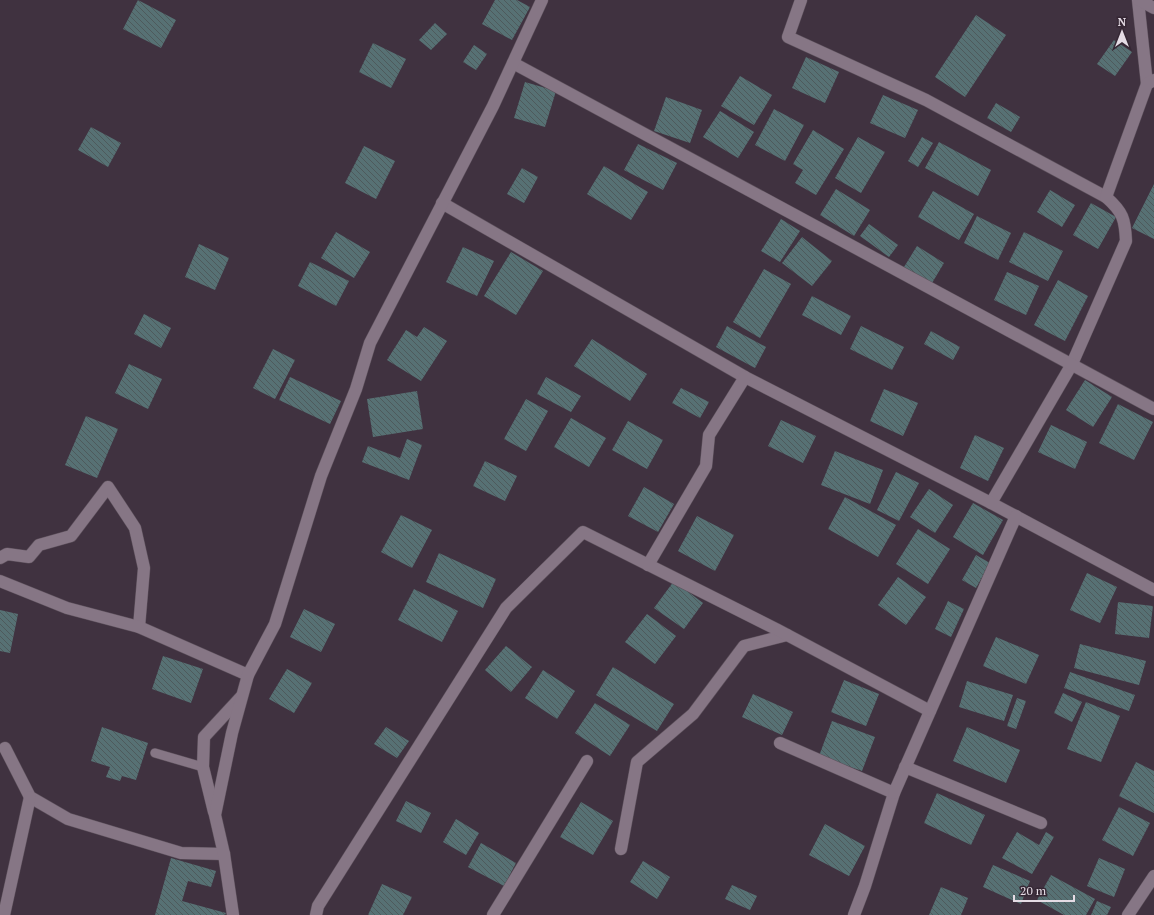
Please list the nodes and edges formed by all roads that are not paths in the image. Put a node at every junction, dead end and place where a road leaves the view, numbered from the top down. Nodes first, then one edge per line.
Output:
1 (542, 0) edge
2 (802, 0) edge
3 (1138, 0) edge
4 (1154, 8) edge
5 (513, 63) junction
6 (1150, 82) edge
7 (1106, 197) junction
8 (442, 203) junction
9 (1072, 364) junction
10 (745, 377) junction
11 (1154, 409) edge
12 (991, 502) junction
13 (1016, 516) junction
14 (0, 558) edge
15 (648, 565) junction
16 (0, 581) edge
17 (1154, 590) edge
18 (139, 627) junction
19 (787, 635) junction
20 (248, 675) junction
21 (242, 696) junction
22 (930, 711) junction
23 (780, 743) dead end
24 (5, 748) dead end
25 (155, 753) dead end
26 (587, 761) dead end
27 (203, 767) junction
28 (905, 767) junction
29 (894, 793) junction
30 (30, 797) junction
31 (215, 815) junction
32 (1041, 823) dead end
33 (621, 849) dead end
34 (224, 854) junction
35 (1154, 876) edge
36 (4, 915) edge
37 (233, 915) edge
38 (316, 915) edge
39 (494, 915) edge
40 (854, 915) edge
41 (1128, 915) edge

1 - 5 street
2 - 7 street
3 - 4 street
3 - 6 street
5 - 8 street
5 - 9 street
6 - 7 street
7 - 9 street
8 - 10 street
8 - 20 street
9 - 11 street
9 - 12 street
10 - 12 street
10 - 15 street
12 - 13 street
13 - 17 street
13 - 22 street
14 - 18 street
15 - 19 street
15 - 38 street
16 - 18 street
18 - 20 street
19 - 22 street
19 - 33 street
20 - 21 street
21 - 27 street
21 - 31 street
22 - 28 street
23 - 29 street
24 - 30 street
25 - 27 lane
26 - 39 street
27 - 31 street
28 - 29 street
28 - 32 street
29 - 40 street
30 - 34 street
30 - 36 street
31 - 34 street
34 - 37 street
35 - 41 street

